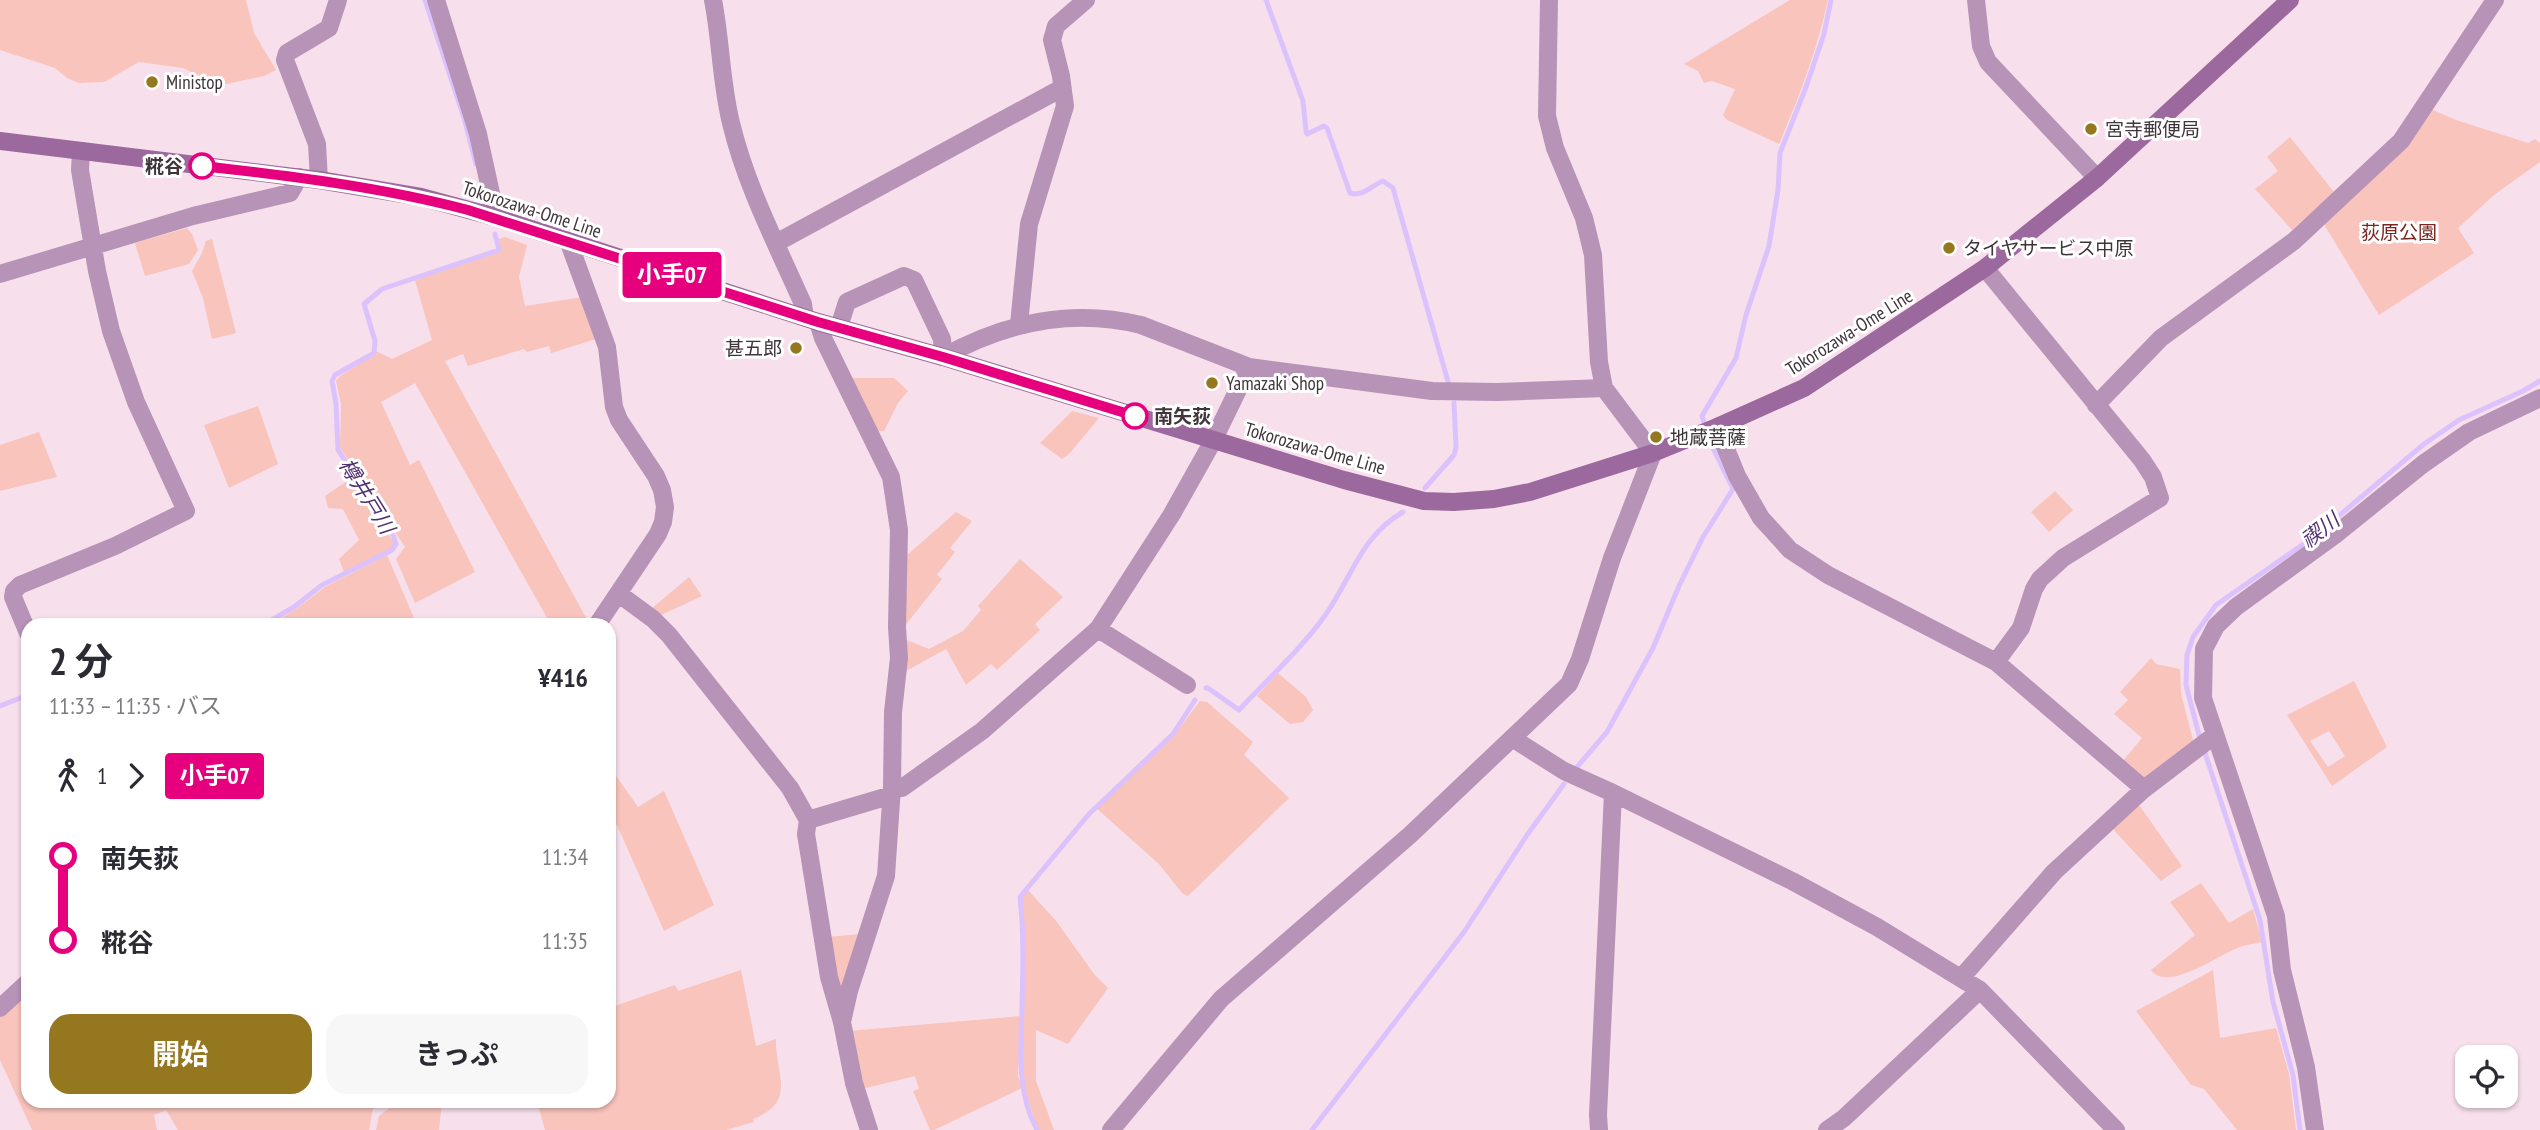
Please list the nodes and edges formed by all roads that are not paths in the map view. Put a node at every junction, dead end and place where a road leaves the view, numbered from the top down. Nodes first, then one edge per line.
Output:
1 (338, 0) edge
2 (436, 0) edge
3 (713, 0) edge
4 (1086, 0) edge
5 (1549, 0) edge
6 (1976, 0) edge
7 (2290, 0) edge
8 (2495, 0) edge
9 (1062, 88) junction
10 (0, 141) edge
11 (81, 151) junction
12 (299, 177) junction
13 (2097, 178) junction
14 (318, 180) junction
15 (491, 216) junction
16 (569, 243) junction
17 (776, 243) junction
18 (93, 246) junction
19 (1986, 268) junction
20 (0, 274) edge
21 (812, 319) junction
22 (1019, 324) junction
23 (839, 327) junction
24 (943, 357) junction
25 (1249, 367) junction
26 (1604, 388) junction
27 (2540, 398) edge
28 (2096, 405) junction
29 (1710, 431) junction
30 (1213, 441) junction
31 (1653, 453) junction
32 (619, 594) junction
33 (22, 618) edge
34 (602, 618) edge
35 (1098, 629) junction
36 (1996, 662) junction
37 (1186, 685) dead end
38 (2214, 735) junction
39 (1512, 738) junction
40 (2144, 789) junction
41 (892, 791) junction
42 (1613, 793) junction
43 (808, 820) junction
44 (1961, 978) junction
45 (21, 988) edge
46 (1980, 990) junction
47 (0, 1008) edge
48 (842, 1022) junction
49 (869, 1130) edge
50 (1111, 1130) edge
51 (1600, 1130) edge
52 (1827, 1130) edge
53 (2116, 1130) edge
54 (2315, 1130) edge

1 - 14 street
2 - 15 street
3 - 17 street
4 - 9 street
5 - 26 street
6 - 13 street
7 - 13 main road, Tokorozawa-Ome Line
8 - 28 street
9 - 17 street
9 - 22 street
10 - 11 main road, Tokorozawa-Ome Line
11 - 12 main road, Tokorozawa-Ome Line
11 - 18 street
12 - 14 main road, Tokorozawa-Ome Line
12 - 18 street
13 - 19 main road, Tokorozawa-Ome Line
14 - 15 main road, Tokorozawa-Ome Line
15 - 16 main road, Tokorozawa-Ome Line
16 - 21 main road, Tokorozawa-Ome Line
16 - 32 street
17 - 21 street
18 - 20 street
18 - 33 street
19 - 28 street
19 - 29 main road, Tokorozawa-Ome Line
21 - 23 main road, Tokorozawa-Ome Line
21 - 41 street
22 - 24 street
22 - 25 street
23 - 24 main road, Tokorozawa-Ome Line
23 - 24 street
24 - 30 main road, Tokorozawa-Ome Line
25 - 26 street
25 - 30 street
26 - 31 street
27 - 38 street
28 - 36 street
29 - 31 main road, Tokorozawa-Ome Line
29 - 36 street
30 - 31 main road, Tokorozawa-Ome Line
30 - 35 street
31 - 39 street
32 - 34 street
32 - 43 street
35 - 37 street
35 - 41 street
36 - 40 street
38 - 40 street
38 - 54 street
39 - 42 street
39 - 50 street
40 - 44 street
41 - 43 street
41 - 48 street
42 - 44 street
42 - 51 street
43 - 48 street
44 - 46 street
45 - 47 street
46 - 52 street
46 - 53 street
48 - 49 street

